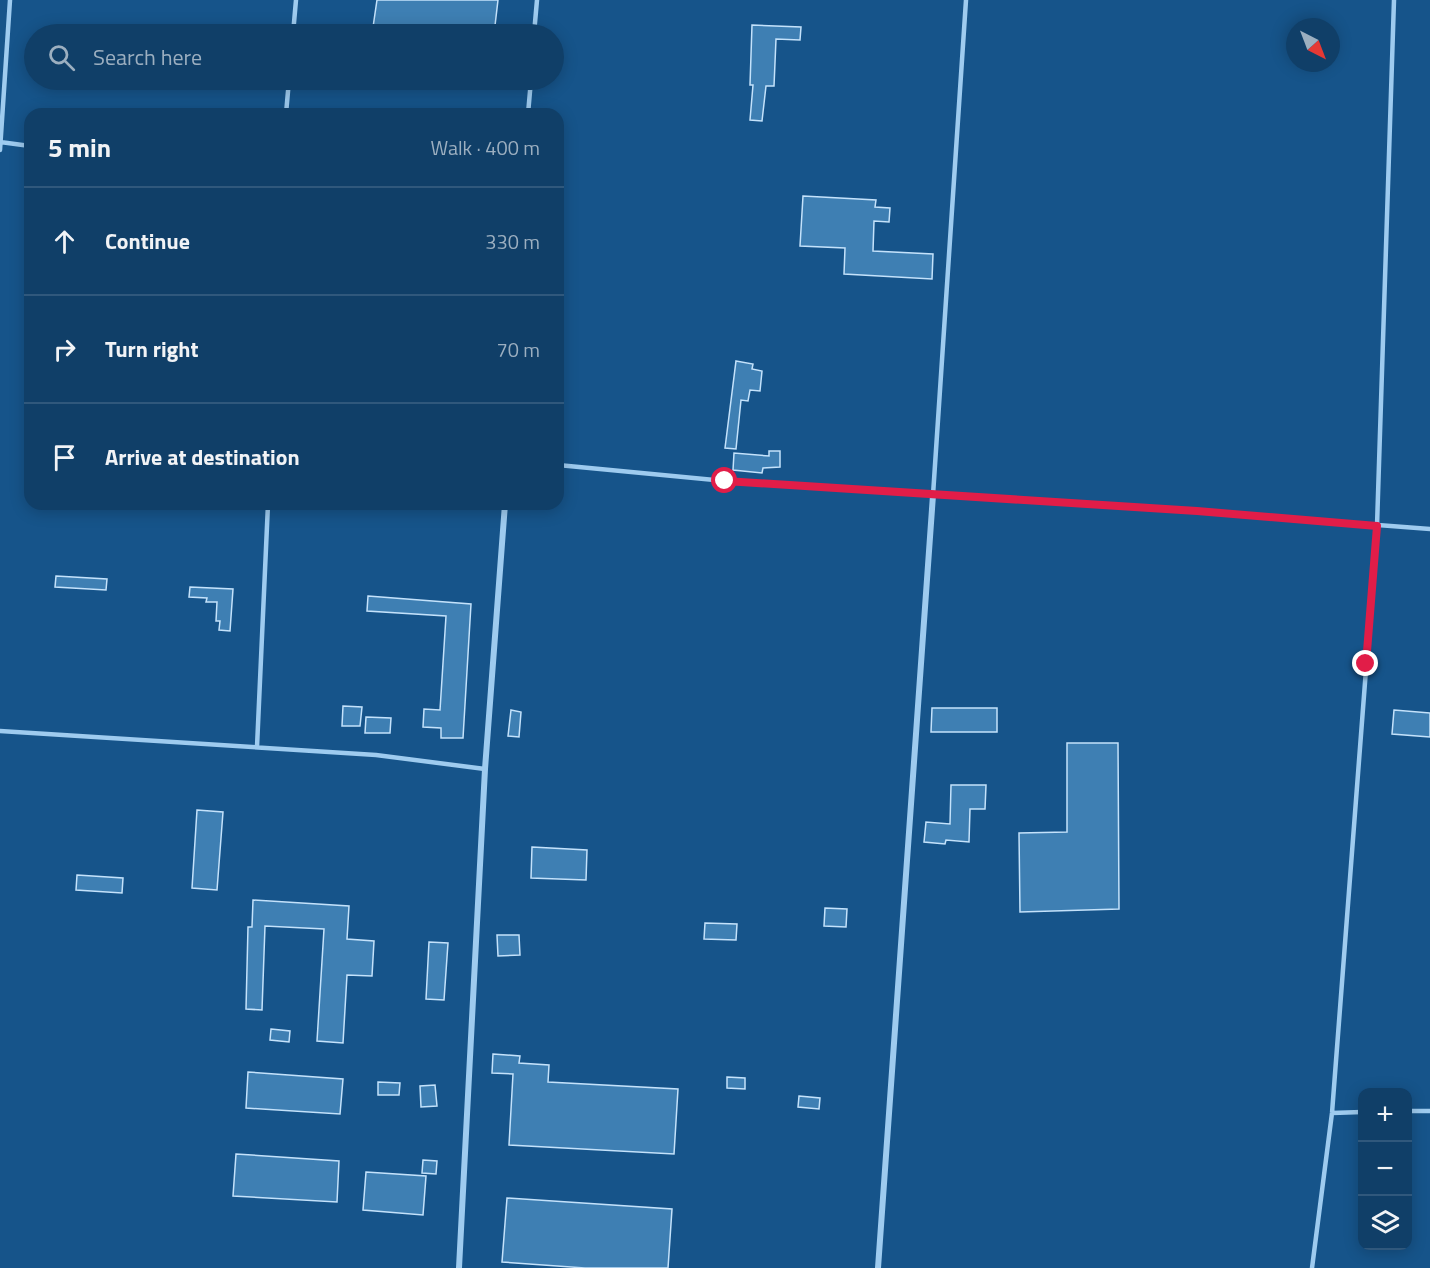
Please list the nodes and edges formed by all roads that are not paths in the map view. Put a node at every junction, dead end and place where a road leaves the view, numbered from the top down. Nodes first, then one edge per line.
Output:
1 (10, 0) edge
2 (296, 0) edge
3 (537, 0) edge
4 (966, 0) edge
5 (1394, 0) edge
6 (294, 24) edge
7 (535, 24) edge
8 (288, 90) edge
9 (530, 90) edge
10 (287, 108) edge
11 (529, 108) edge
12 (0, 142) edge
13 (24, 145) edge
14 (0, 150) edge
15 (564, 466) edge
16 (933, 495) junction
17 (268, 510) edge
18 (505, 510) edge
19 (1377, 526) junction
20 (1430, 529) edge
21 (0, 731) edge
22 (257, 747) junction
23 (485, 769) junction
24 (1412, 1111) edge
25 (1430, 1111) edge
26 (1358, 1112) edge
27 (1332, 1113) junction
28 (459, 1268) edge
29 (878, 1268) edge
30 (1312, 1268) edge

1 - 12 lane
2 - 6 lane
3 - 7 lane
4 - 16 lane
5 - 19 lane
8 - 10 lane
9 - 11 lane
12 - 13 lane
12 - 14 lane
15 - 16 lane
16 - 19 lane
16 - 29 street
17 - 22 lane
18 - 23 street
19 - 20 lane
19 - 27 lane
21 - 22 lane
22 - 23 lane
23 - 28 street
24 - 25 lane
26 - 27 lane
27 - 30 lane

